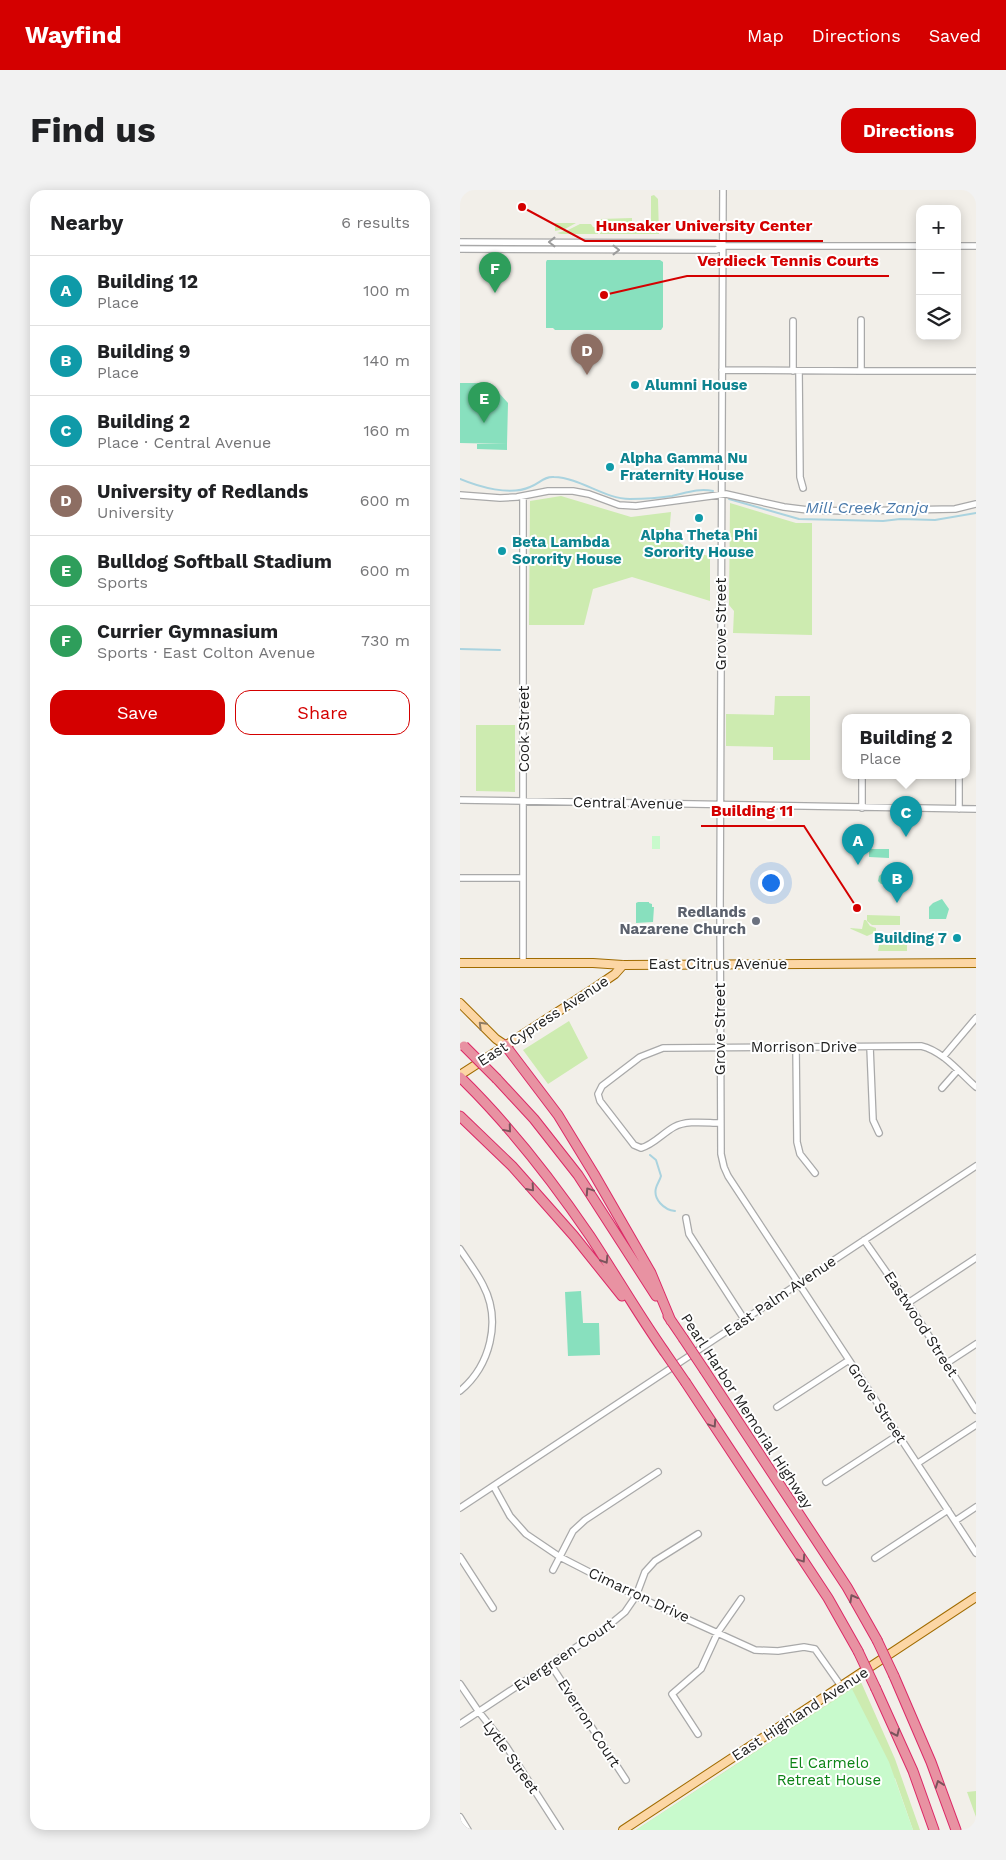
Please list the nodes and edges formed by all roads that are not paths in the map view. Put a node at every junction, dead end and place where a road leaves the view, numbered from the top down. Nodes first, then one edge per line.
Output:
1 (723, 190) edge
2 (460, 242) edge
3 (723, 246) junction
4 (916, 246) edge
5 (961, 246) edge
6 (976, 246) edge
7 (460, 250) edge
8 (861, 320) dead end
9 (793, 321) dead end
10 (722, 370) junction
11 (796, 371) junction
12 (861, 371) junction
13 (976, 371) edge
14 (803, 488) dead end
15 (460, 495) edge
16 (523, 496) junction
17 (721, 496) junction
18 (976, 504) edge
19 (862, 779) edge
20 (959, 779) edge
21 (460, 800) edge
22 (524, 801) junction
23 (720, 805) junction
24 (862, 808) junction
25 (959, 809) junction
26 (976, 809) edge
27 (460, 878) edge
28 (522, 878) junction
29 (523, 962) junction
30 (460, 963) edge
31 (976, 963) edge
32 (720, 964) junction
33 (623, 965) junction
34 (460, 1003) edge
35 (976, 1018) edge
36 (462, 1044) edge
37 (505, 1045) junction
38 (720, 1047) junction
39 (796, 1047) junction
40 (870, 1047) junction
41 (943, 1057) junction
42 (958, 1071) junction
43 (460, 1076) edge
44 (976, 1087) edge
45 (942, 1088) dead end
46 (460, 1116) edge
47 (720, 1123) junction
48 (880, 1133) dead end
49 (976, 1166) edge
50 (815, 1173) dead end
51 (686, 1218) dead end
52 (864, 1240) junction
53 (460, 1249) edge
54 (976, 1258) edge
55 (798, 1284) junction
56 (908, 1303) junction
57 (744, 1319) junction
58 (671, 1321) junction
59 (651, 1332) junction
60 (976, 1344) edge
61 (849, 1360) junction
62 (947, 1363) junction
63 (460, 1391) edge
64 (776, 1408) dead end
65 (976, 1410) edge
66 (976, 1424) edge
67 (898, 1435) junction
68 (918, 1463) junction
69 (658, 1472) dead end
70 (826, 1482) dead end
71 (494, 1488) junction
72 (460, 1508) edge
73 (976, 1508) edge
74 (948, 1510) junction
75 (955, 1521) junction
76 (698, 1534) dead end
77 (976, 1553) edge
78 (560, 1556) junction
79 (460, 1557) edge
80 (875, 1558) dead end
81 (553, 1570) dead end
82 (636, 1596) junction
83 (976, 1597) edge
84 (741, 1599) dead end
85 (494, 1608) dead end
86 (718, 1632) junction
87 (551, 1665) junction
88 (460, 1684) edge
89 (841, 1686) junction
90 (479, 1712) junction
91 (460, 1724) edge
92 (698, 1734) dead end
93 (626, 1780) dead end
94 (460, 1818) edge
95 (468, 1830) edge
96 (560, 1830) edge
97 (623, 1830) edge
98 (934, 1830) edge
99 (956, 1830) edge

1 - 3 street, Grove Street
3 -> 2 street
3 - 4 street
7 -> 3 street
3 - 10 street, Grove Street
5 - 6 street
8 - 12 street
9 - 11 street
10 - 11 street
10 - 17 street, Grove Street
11 - 12 street
11 - 14 street
12 - 13 street
15 - 16 street
16 - 17 street
16 - 22 street, Cook Street
17 - 18 street
17 - 23 street, Grove Street
19 - 24 street
20 - 25 street
21 - 22 street, Central Avenue
22 - 23 street, Central Avenue
22 - 28 street, Cook Street
23 - 24 street, Central Avenue
23 - 32 street, Grove Street
24 - 25 street, Central Avenue
25 - 26 street, Central Avenue
27 - 28 street
28 - 29 street, Cook Street
29 - 30 main road, East Citrus Avenue
29 - 33 main road, East Citrus Avenue
31 - 32 main road, East Citrus Avenue
32 - 33 main road, East Citrus Avenue
32 - 38 street, Grove Street
33 - 37 main road, East Cypress Avenue
37 -> 34 main road
35 - 41 street
58 -> 36 highway, Pearl Harbor Memorial Highway, bridge
37 - 43 main road, East Cypress Avenue
37 - 58 highway
38 - 39 street, Morrison Drive
38 - 47 street, Grove Street
38 - 47 street, Morrison Drive
39 - 40 street, Morrison Drive
39 - 50 street
40 - 41 street, Morrison Drive
40 - 48 street
41 - 42 street, Morrison Drive
42 - 44 street, Morrison Drive
42 - 45 street
43 -> 59 highway
46 -> 59 highway
47 - 55 street, Grove Street
49 - 52 street, East Palm Avenue
51 - 57 street
52 - 55 street, East Palm Avenue
52 - 56 street, Eastwood Street
53 - 63 street
54 - 56 street
55 - 57 street, East Palm Avenue
55 - 61 street, Grove Street
56 - 62 street, Eastwood Street
57 - 71 street, East Palm Avenue
99 -> 58 highway, Pearl Harbor Memorial Highway, bridge
59 -> 98 highway, bridge
60 - 62 street
61 - 64 street
61 - 67 street, Grove Street
62 - 65 street, Eastwood Street
66 - 68 street
67 - 68 street, Grove Street
67 - 70 street
68 - 74 street, Grove Street
69 - 78 street
71 - 72 street, East Palm Avenue
71 - 78 street, Cimarron Drive
73 - 75 street
74 - 75 street, Grove Street
74 - 80 street
75 - 77 street, Grove Street
76 - 82 street, Evergreen Court
78 - 81 street
78 - 82 street, Cimarron Drive
79 - 85 street
82 - 86 street, Cimarron Drive
82 - 87 street, Evergreen Court
83 - 89 main road, East Highland Avenue
84 - 86 street
86 - 89 street, Cimarron Drive
86 - 92 street
87 - 90 street, Evergreen Court
87 - 93 street, Everron Court
88 - 90 street, Lytle Street
89 - 97 main road, East Highland Avenue
90 - 91 street, Evergreen Court
90 - 96 street, Lytle Street
94 - 95 street

